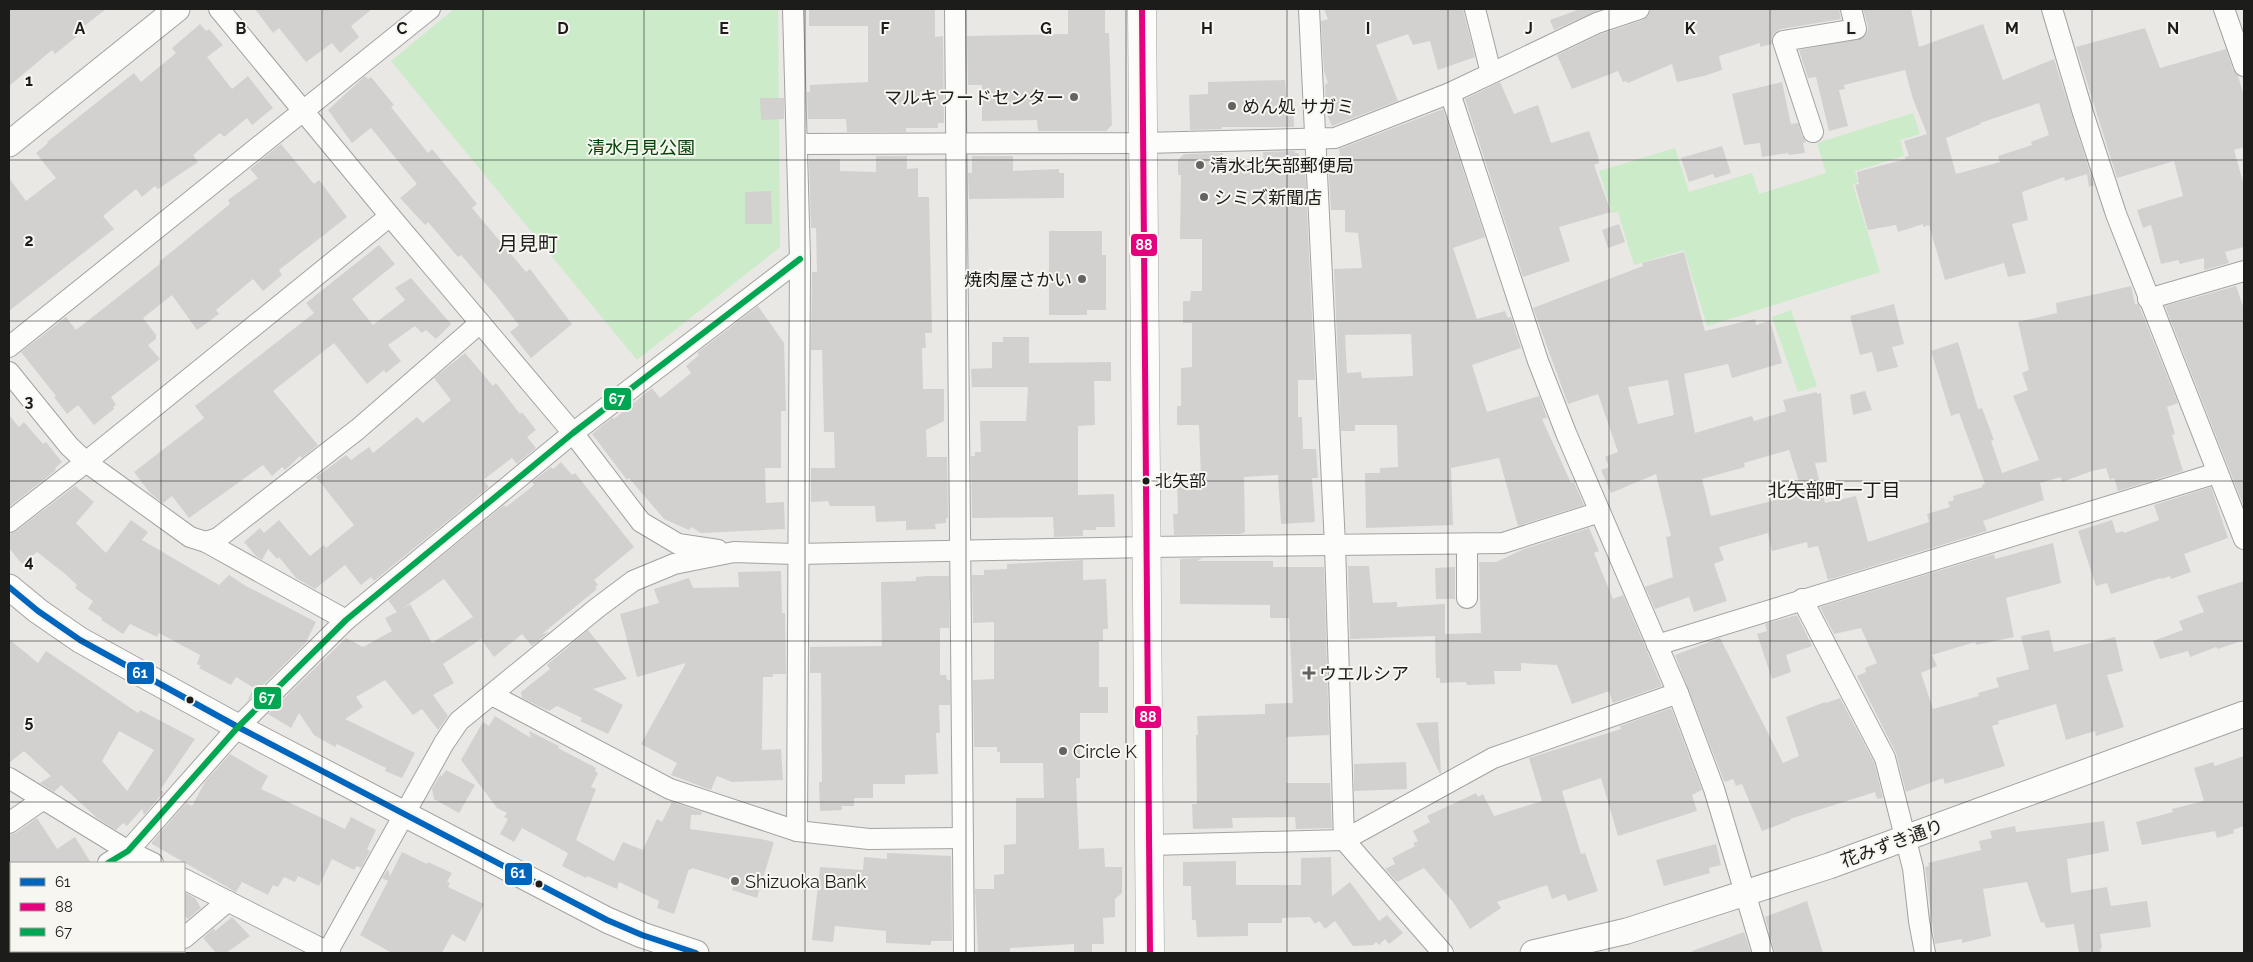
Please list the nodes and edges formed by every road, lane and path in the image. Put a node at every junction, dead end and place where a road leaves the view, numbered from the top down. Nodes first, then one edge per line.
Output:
1 (177, 9) edge
2 (219, 9) edge
3 (430, 9) edge
4 (793, 9) edge
5 (955, 9) edge
6 (1142, 9) edge
7 (1309, 9) edge
8 (1475, 9) edge
9 (1639, 9) edge
10 (1851, 9) edge
11 (2052, 9) edge
12 (2224, 9) edge
13 (2244, 66) edge
14 (1491, 73) junction
15 (1450, 93) junction
16 (303, 110) junction
17 (1813, 132) dead end
18 (1316, 140) junction
19 (1144, 143) junction
20 (9, 144) edge
21 (798, 144) junction
22 (956, 145) junction
23 (390, 216) junction
24 (800, 259) junction
25 (2244, 271) edge
26 (2148, 299) junction
27 (480, 323) junction
28 (9, 347) edge
29 (9, 372) edge
30 (573, 433) junction
31 (86, 462) junction
32 (2217, 473) junction
33 (1600, 512) junction
34 (9, 522) edge
35 (2244, 539) edge
36 (206, 542) junction
37 (1467, 544) junction
38 (1335, 545) junction
39 (1148, 546) junction
40 (961, 550) junction
41 (734, 552) junction
42 (797, 554) junction
43 (9, 586) edge
44 (1467, 598) dead end
45 (1802, 599) junction
46 (346, 620) junction
47 (1657, 644) junction
48 (1678, 693) junction
49 (492, 695) junction
50 (2244, 714) edge
51 (238, 727) junction
52 (9, 778) edge
53 (42, 800) junction
54 (405, 815) junction
55 (9, 822) edge
56 (797, 831) junction
57 (962, 838) junction
58 (1905, 838) junction
59 (1344, 840) junction
60 (1150, 845) junction
61 (128, 851) junction
62 (110, 862) edge
63 (151, 862) edge
64 (185, 880) edge
65 (1745, 892) junction
66 (228, 901) junction
67 (185, 937) edge
68 (655, 947) edge
69 (328, 953) edge
70 (696, 953) edge
71 (964, 953) edge
72 (1150, 953) edge
73 (1443, 953) edge
74 (1533, 953) edge
75 (1763, 953) edge
76 (1925, 953) edge

1 - 20 street
2 - 16 street
3 - 16 street
4 - 21 street
5 - 22 street
6 - 19 main road
7 - 18 street
8 - 14 street
9 - 14 street
10 - 17 street
11 - 26 street
12 - 13 street
14 - 15 street
15 - 18 street
15 - 33 street
16 - 23 street
16 - 28 street
18 - 19 street
18 - 38 street
19 - 22 street
19 - 39 main road
21 - 22 street
21 - 24 street
22 - 40 street
23 - 27 street
23 - 31 street
24 - 30 street
24 - 42 street
25 - 26 street
26 - 32 street
27 - 30 street
27 - 36 street
29 - 31 street
30 - 41 street
30 - 46 street
31 - 34 street
31 - 36 street
32 - 35 street
32 - 45 street
33 - 37 street
33 - 47 street
36 - 46 street
37 - 38 street
37 - 44 street
38 - 39 street
38 - 59 street
39 - 40 street
39 - 60 main road
40 - 42 street
40 - 57 street
41 - 42 street
41 - 49 street
42 - 56 street
43 - 51 street
45 - 47 street
45 - 58 street
46 - 51 street
47 - 48 street
48 - 59 street
48 - 65 street
49 - 54 street
49 - 56 street
50 - 58 street, 花みずき通り
51 - 54 street
51 - 61 street
52 - 53 street
53 - 55 street
53 - 61 street
54 - 68 street
54 - 69 street
56 - 57 street
57 - 71 street
58 - 65 street, 花みずき通り
58 - 76 street
59 - 60 street
59 - 73 street
60 - 72 main road
61 - 62 street
61 - 63 street
64 - 66 street
65 - 74 street, 花みずき通り
65 - 75 street
66 - 67 street
66 - 69 street
68 - 70 street

